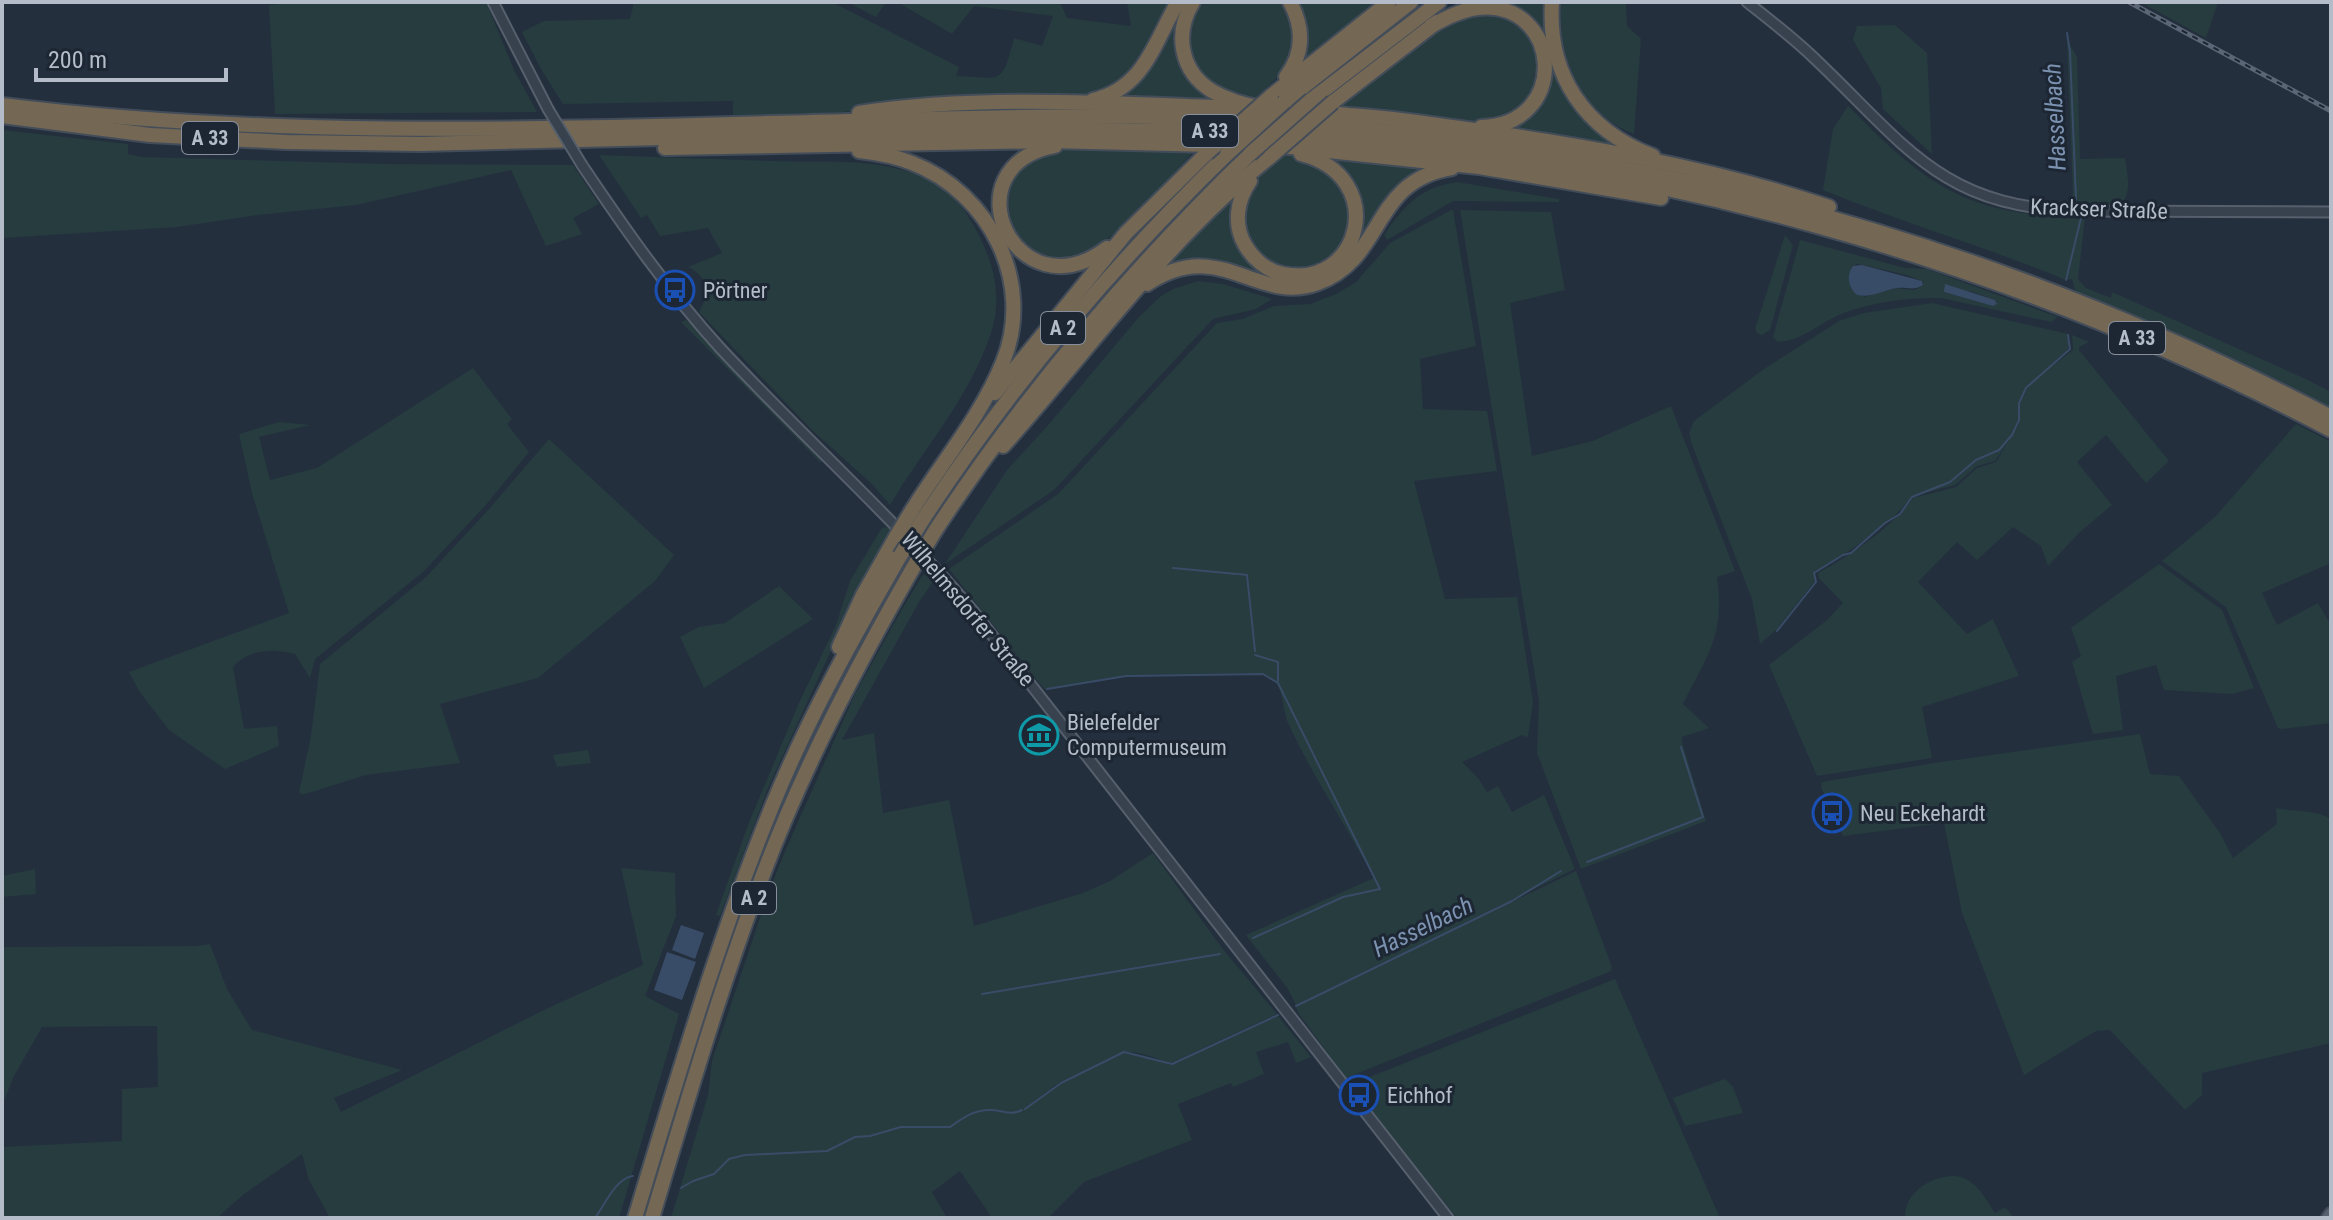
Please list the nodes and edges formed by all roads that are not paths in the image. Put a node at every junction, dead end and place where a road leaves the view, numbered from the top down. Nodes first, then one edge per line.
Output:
1 (493, 2) edge
2 (1178, 2) edge
3 (1193, 2) edge
4 (1290, 2) edge
5 (1389, 2) edge
6 (1411, 2) edge
7 (1439, 2) edge
8 (1462, 2) edge
9 (1552, 2) edge
10 (1747, 2) edge
11 (1431, 26) junction
12 (1068, 103) junction
13 (1282, 103) junction
14 (2, 105) edge
15 (2, 116) edge
16 (795, 123) junction
17 (1447, 126) junction
18 (605, 142) junction
19 (1077, 142) junction
20 (795, 146) junction
21 (1258, 155) junction
22 (1488, 169) junction
23 (1711, 175) junction
24 (2331, 212) edge
25 (1807, 223) junction
26 (1126, 233) junction
27 (1888, 234) junction
28 (1131, 297) junction
29 (2331, 417) edge
30 (2331, 430) edge
31 (964, 433) junction
32 (971, 477) junction
33 (916, 516) junction
34 (635, 1218) edge
35 (652, 1218) edge
36 (1448, 1218) edge

1 - 36 street, Wilhelmsdorfer Straße, bridge
2 - 12 highway
3 - 13 highway
4 - 13 highway
5 - 13 highway
6 - 13 highway, A 2
7 - 21 highway, A 2, bridge
8 - 11 highway
9 - 23 highway
10 - 24 street, Krackser Straße
11 - 17 highway
11 - 21 highway, bridge
12 - 13 highway
12 - 16 highway
13 - 17 highway
13 - 26 highway, bridge
13 - 33 highway, A 2, bridge
14 - 16 highway, A 33
15 - 18 highway, A 33
16 - 27 highway, A 33
17 - 23 highway
18 - 20 highway
18 - 25 highway, A 33
19 - 20 highway
19 - 21 highway
19 - 26 highway
20 - 31 highway
21 - 21 highway
21 - 22 highway
21 - 28 highway
21 - 32 highway, A 2
22 - 25 highway
22 - 28 highway
23 - 27 highway
25 - 30 highway, A 33
26 - 31 highway
27 - 29 highway, A 33
28 - 32 highway
31 - 33 highway
32 - 35 highway, A 2, bridge
33 - 34 highway, A 2, bridge

